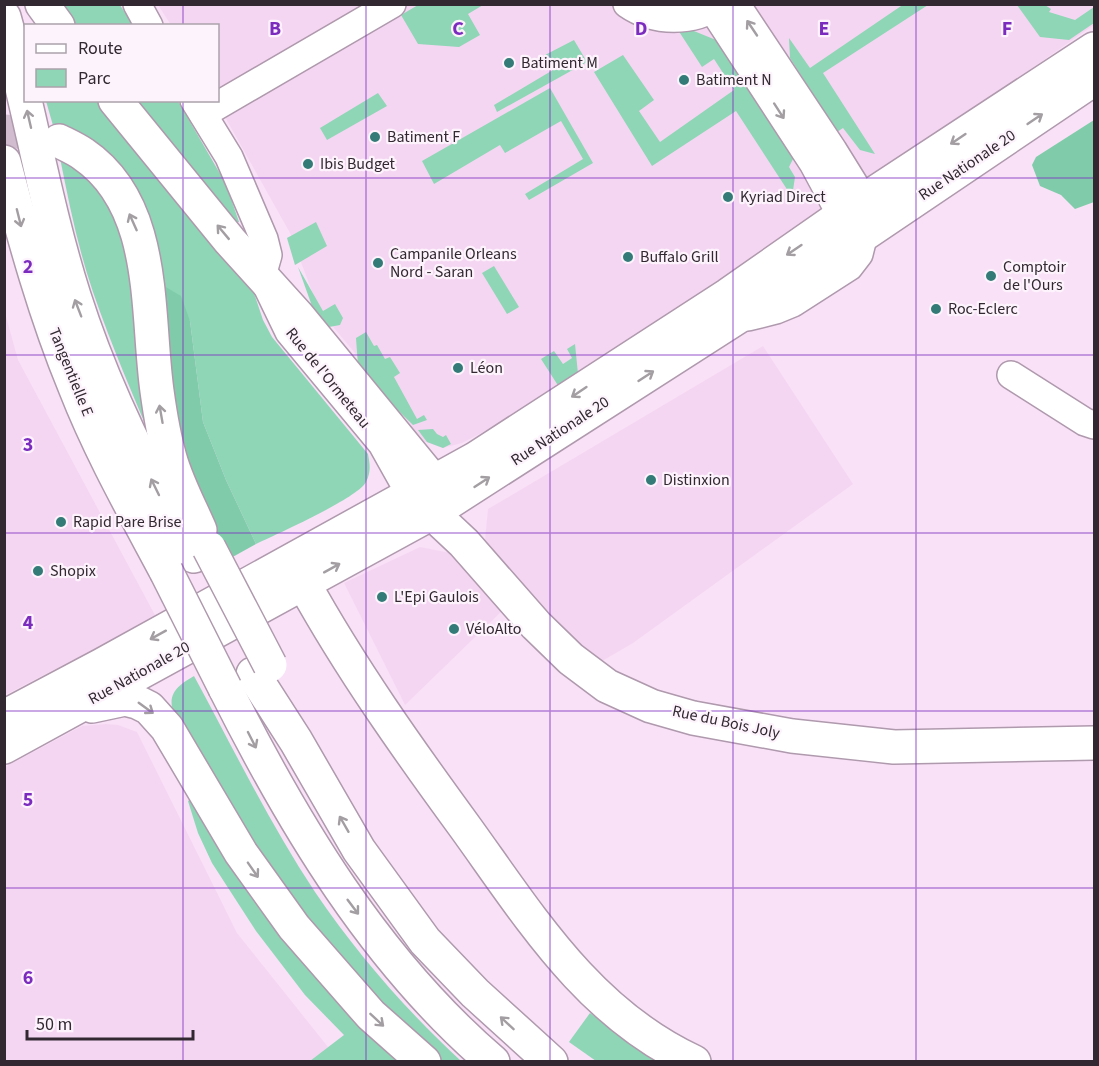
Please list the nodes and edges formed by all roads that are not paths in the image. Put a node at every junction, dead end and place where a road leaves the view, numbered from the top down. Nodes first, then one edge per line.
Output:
1 (42, 4) edge
2 (137, 4) edge
3 (392, 4) edge
4 (627, 4) edge
5 (723, 6) edge
6 (4, 17) edge
7 (57, 24) edge
8 (148, 24) edge
9 (1095, 49) edge
10 (1095, 79) edge
11 (219, 96) edge
12 (24, 97) edge
13 (25, 102) edge
14 (117, 102) edge
15 (198, 107) edge
16 (59, 141) tunnel mouth
17 (4, 162) edge
18 (857, 216) junction
19 (262, 276) junction
20 (1011, 375) dead end
21 (1095, 425) edge
22 (426, 496) junction
23 (189, 558) junction
24 (304, 584) junction
25 (250, 675) junction
26 (4, 717) edge
27 (51, 722) junction
28 (1095, 743) edge
29 (4, 747) edge
30 (424, 1062) edge
31 (493, 1062) edge
32 (551, 1062) edge
33 (694, 1062) edge

1 - 7 main road
2 - 8 street
3 - 11 street
4 - 5 street
5 - 18 street
12 -> 6 main road
9 -> 18 main road, Rue Nationale 20
18 -> 10 main road, Rue Nationale 20
23 -> 13 main road
19 -> 14 main road, Rue du Bois Joly
15 - 19 street
23 -> 16 main road
17 -> 23 main road, Tangentielle E
18 -> 22 main road, Rue Nationale 20
22 -> 18 main road, Rue Nationale 20
19 - 22 main road, Rue du Bois Joly
20 - 21 street
24 -> 22 main road, Rue Nationale 20
22 -> 26 main road, Rue Nationale 20
22 - 28 main road, Rue du Bois Joly
23 - 25 main road
24 - 27 main road, Rue Nationale 20
24 - 33 main road
25 -> 31 main road
32 -> 25 main road
27 - 29 main road, Rue Nationale 20
27 -> 30 main road

